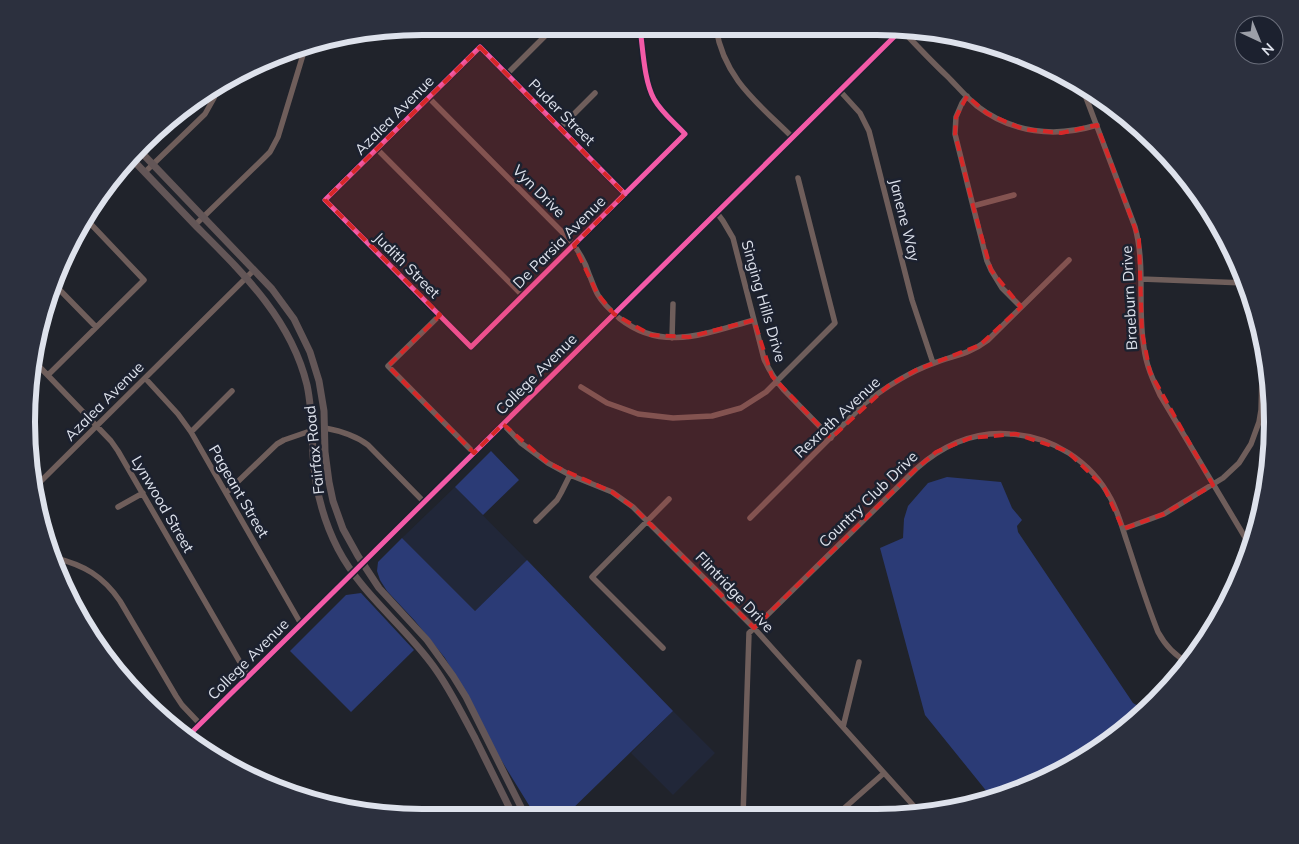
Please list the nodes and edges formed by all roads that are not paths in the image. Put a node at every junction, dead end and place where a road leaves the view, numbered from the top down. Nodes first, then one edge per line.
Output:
1 (546, 35) edge
2 (641, 35) edge
3 (717, 35) edge
4 (896, 36) edge
5 (908, 36) edge
6 (480, 47) joint
7 (303, 54) edge
8 (507, 74) junction
9 (840, 91) junction
10 (595, 93) dead end
11 (215, 95) edge
12 (967, 96) junction
13 (1086, 96) edge
14 (429, 98) junction
15 (1097, 125) junction
16 (560, 128) junction
17 (792, 138) junction
18 (377, 149) junction
19 (143, 154) edge
20 (135, 162) edge
21 (153, 165) junction
22 (145, 172) junction
23 (798, 178) dead end
24 (625, 194) junction
25 (1014, 195) dead end
26 (325, 200) joint
27 (973, 206) junction
28 (717, 213) junction
29 (204, 217) junction
30 (90, 223) edge
31 (195, 225) junction
32 (574, 245) junction
33 (1069, 260) dead end
34 (254, 270) junction
35 (246, 277) junction
36 (1141, 279) junction
37 (1238, 283) edge
38 (59, 289) edge
39 (522, 296) junction
40 (672, 304) dead end
41 (1021, 308) junction
42 (614, 314) junction
43 (440, 315) junction
44 (754, 320) junction
45 (96, 328) junction
46 (672, 338) junction
47 (471, 347) joint
48 (933, 363) junction
49 (39, 366) edge
50 (48, 375) junction
51 (1261, 377) edge
52 (145, 378) junction
53 (776, 382) junction
54 (581, 387) dead end
55 (232, 391) dead end
56 (503, 424) junction
57 (96, 426) junction
58 (325, 428) junction
59 (313, 430) junction
60 (191, 432) junction
61 (830, 438) junction
62 (474, 453) junction
63 (570, 475) junction
64 (40, 482) edge
65 (1214, 485) junction
66 (226, 492) junction
67 (143, 493) junction
68 (669, 499) dead end
69 (424, 502) junction
70 (118, 507) dead end
71 (750, 518) dead end
72 (536, 521) dead end
73 (647, 521) junction
74 (1123, 529) junction
75 (1246, 538) edge
76 (60, 559) edge
77 (362, 563) junction
78 (352, 572) junction
79 (301, 624) junction
80 (754, 628) junction
81 (662, 648) dead end
82 (1183, 660) edge
83 (859, 662) dead end
84 (248, 676) junction
85 (200, 724) junction
86 (843, 727) junction
87 (191, 733) edge
88 (884, 773) junction
89 (915, 807) edge
90 (510, 809) edge
91 (523, 809) edge
92 (744, 809) edge
93 (843, 809) edge

1 - 8 street
2 - 24 street, De Parsia Avenue
3 - 17 street
4 - 9 street, College Avenue
5 - 12 street
6 - 8 street, Puder Street
6 - 14 street, Azalea Avenue
7 - 29 street
8 - 16 street, Puder Street
9 - 17 street, College Avenue
9 - 48 street, Janene Way
10 - 16 street
11 - 21 street
12 - 15 street
12 - 27 street
13 - 15 street, Braeburn Drive
14 - 18 street, Azalea Avenue
14 - 32 street, Vyn Drive
15 - 36 street, Braeburn Drive
16 - 24 street, Puder Street
17 - 28 street, College Avenue
18 - 26 street, Azalea Avenue
18 - 39 street
19 - 21 main road, Fairfax Road
20 - 22 main road, Fairfax Road
21 - 22 street
21 - 29 main road, Fairfax Road
22 - 31 main road, Fairfax Road
23 - 53 street
24 - 32 street, De Parsia Avenue
25 - 27 street
26 - 43 street, Judith Street
27 - 41 street
28 - 42 street, College Avenue
28 - 44 street, Singing Hills Drive
29 - 31 street
29 - 34 main road, Fairfax Road
30 - 45 street
31 - 35 main road, Fairfax Road
32 - 39 street, De Parsia Avenue
32 - 42 street, Vyn Drive
33 - 41 street, Rexroth Avenue
34 - 35 street, Azalea Avenue
34 - 58 main road, Fairfax Road
35 - 52 street, Azalea Avenue
35 - 59 main road, Fairfax Road
36 - 37 street
36 - 65 street, Braeburn Drive
38 - 45 street
39 - 47 street, De Parsia Avenue
40 - 46 street
41 - 48 street, Rexroth Avenue
42 - 46 street, Vyn Drive
42 - 56 street, College Avenue
43 - 47 street, Judith Street
43 - 62 street
44 - 46 street, Vyn Drive
44 - 53 street, Singing Hills Drive
45 - 50 street
48 - 61 street, Rexroth Avenue
49 - 50 street, Lynwood Street
50 - 57 street, Lynwood Street
51 - 65 street
52 - 57 street, Azalea Avenue
52 - 60 street, Pageant Street
53 - 54 street
53 - 61 street, Singing Hills Drive
55 - 60 street
56 - 62 street, College Avenue
56 - 63 street, Flintridge Drive
57 - 64 street, Azalea Avenue
57 - 67 street, Lynwood Street
58 - 69 street
58 - 77 main road, Fairfax Road
59 - 66 street
59 - 78 main road, Fairfax Road
60 - 66 street, Pageant Street
61 - 71 street, Rexroth Avenue
62 - 69 street, College Avenue
63 - 72 street
63 - 73 street, Flintridge Drive
65 - 74 street
65 - 75 street, Braeburn Drive
66 - 79 street, Pageant Street
67 - 70 street
67 - 84 street, Lynwood Street
68 - 73 street
69 - 77 street, College Avenue
73 - 80 street, Flintridge Drive
73 - 81 street
74 - 80 street, Country Club Drive
74 - 82 street, Country Club Drive
76 - 85 street
77 - 78 street, College Avenue
77 - 91 main road, Fairfax Road
78 - 79 street, College Avenue
78 - 90 main road, Fairfax Road
79 - 84 street, College Avenue
80 - 86 street, Flintridge Drive
80 - 92 street
83 - 86 street
84 - 85 street, College Avenue
85 - 87 street, College Avenue
86 - 88 street, Flintridge Drive
88 - 89 street, Flintridge Drive
88 - 93 street

